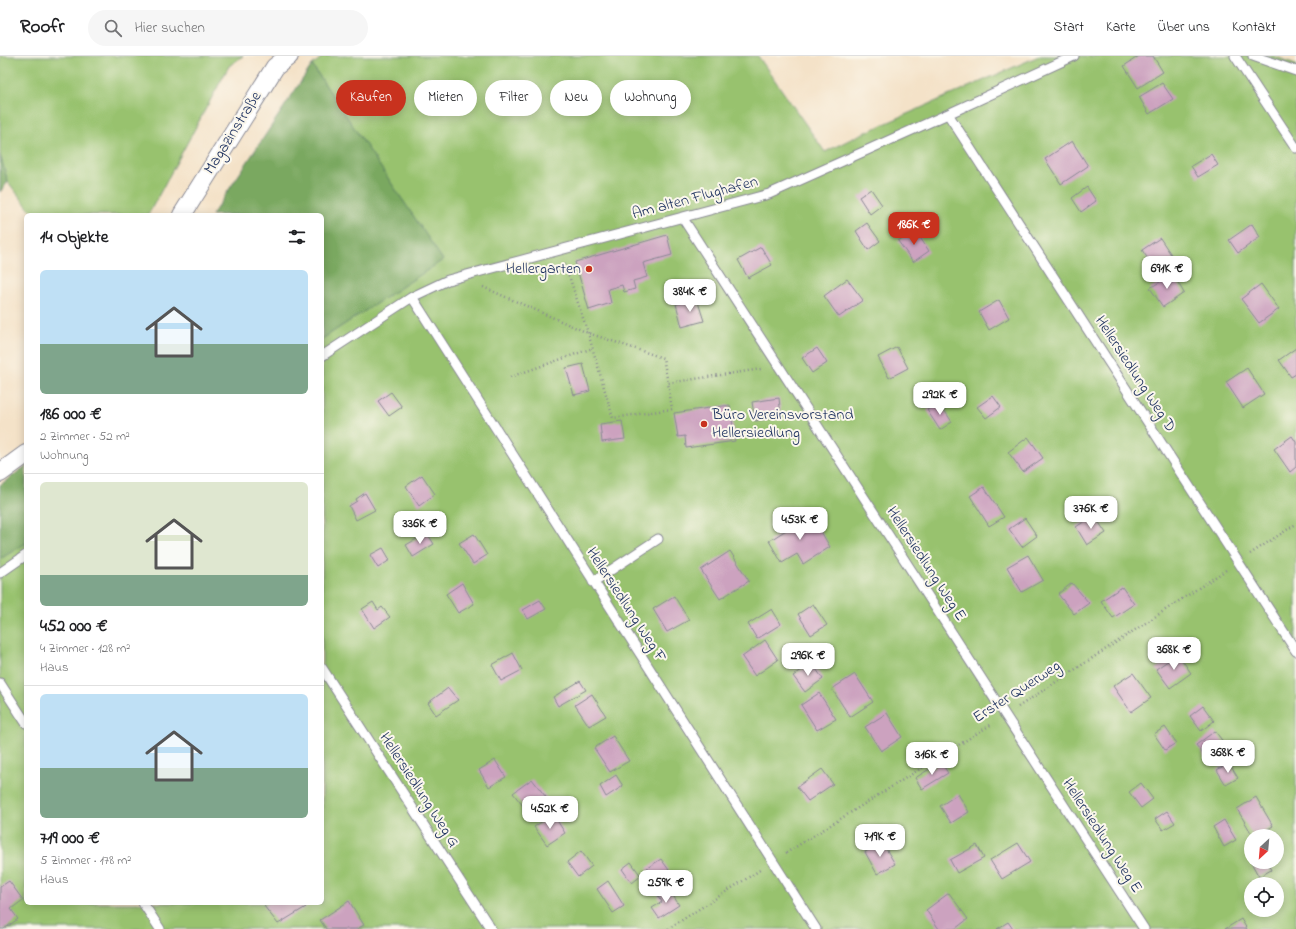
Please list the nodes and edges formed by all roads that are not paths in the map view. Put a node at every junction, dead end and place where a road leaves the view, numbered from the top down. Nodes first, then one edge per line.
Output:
1 (289, 56) edge
2 (1074, 56) edge
3 (1235, 56) edge
4 (1253, 56) edge
5 (1296, 71) edge
6 (948, 114) junction
7 (1296, 148) edge
8 (183, 213) edge
9 (682, 217) junction
10 (412, 297) junction
11 (324, 355) edge
12 (24, 455) edge
13 (0, 473) edge
14 (658, 539) dead end
15 (24, 556) edge
16 (0, 573) edge
17 (593, 582) junction
18 (1296, 651) edge
19 (324, 671) edge
20 (0, 683) edge
21 (24, 720) edge
22 (144, 905) edge
23 (160, 929) edge
24 (491, 929) edge
25 (816, 929) edge
26 (1144, 929) edge

1 - 8 street, Magazinstraße
2 - 6 lane, Am alten Flughafen
3 - 7 lane
4 - 5 lane
6 - 9 lane, Am alten Flughafen
6 - 18 lane, Hellersiedlung Weg D
9 - 10 lane, Am alten Flughafen
9 - 26 lane, Hellersiedlung Weg E
10 - 11 lane, Am alten Flughafen
10 - 17 lane, Hellersiedlung Weg F
12 - 13 street
14 - 17 lane
15 - 16 lane
17 - 25 lane, Hellersiedlung Weg F
19 - 24 lane, Hellersiedlung Weg G
20 - 21 lane
22 - 23 lane

